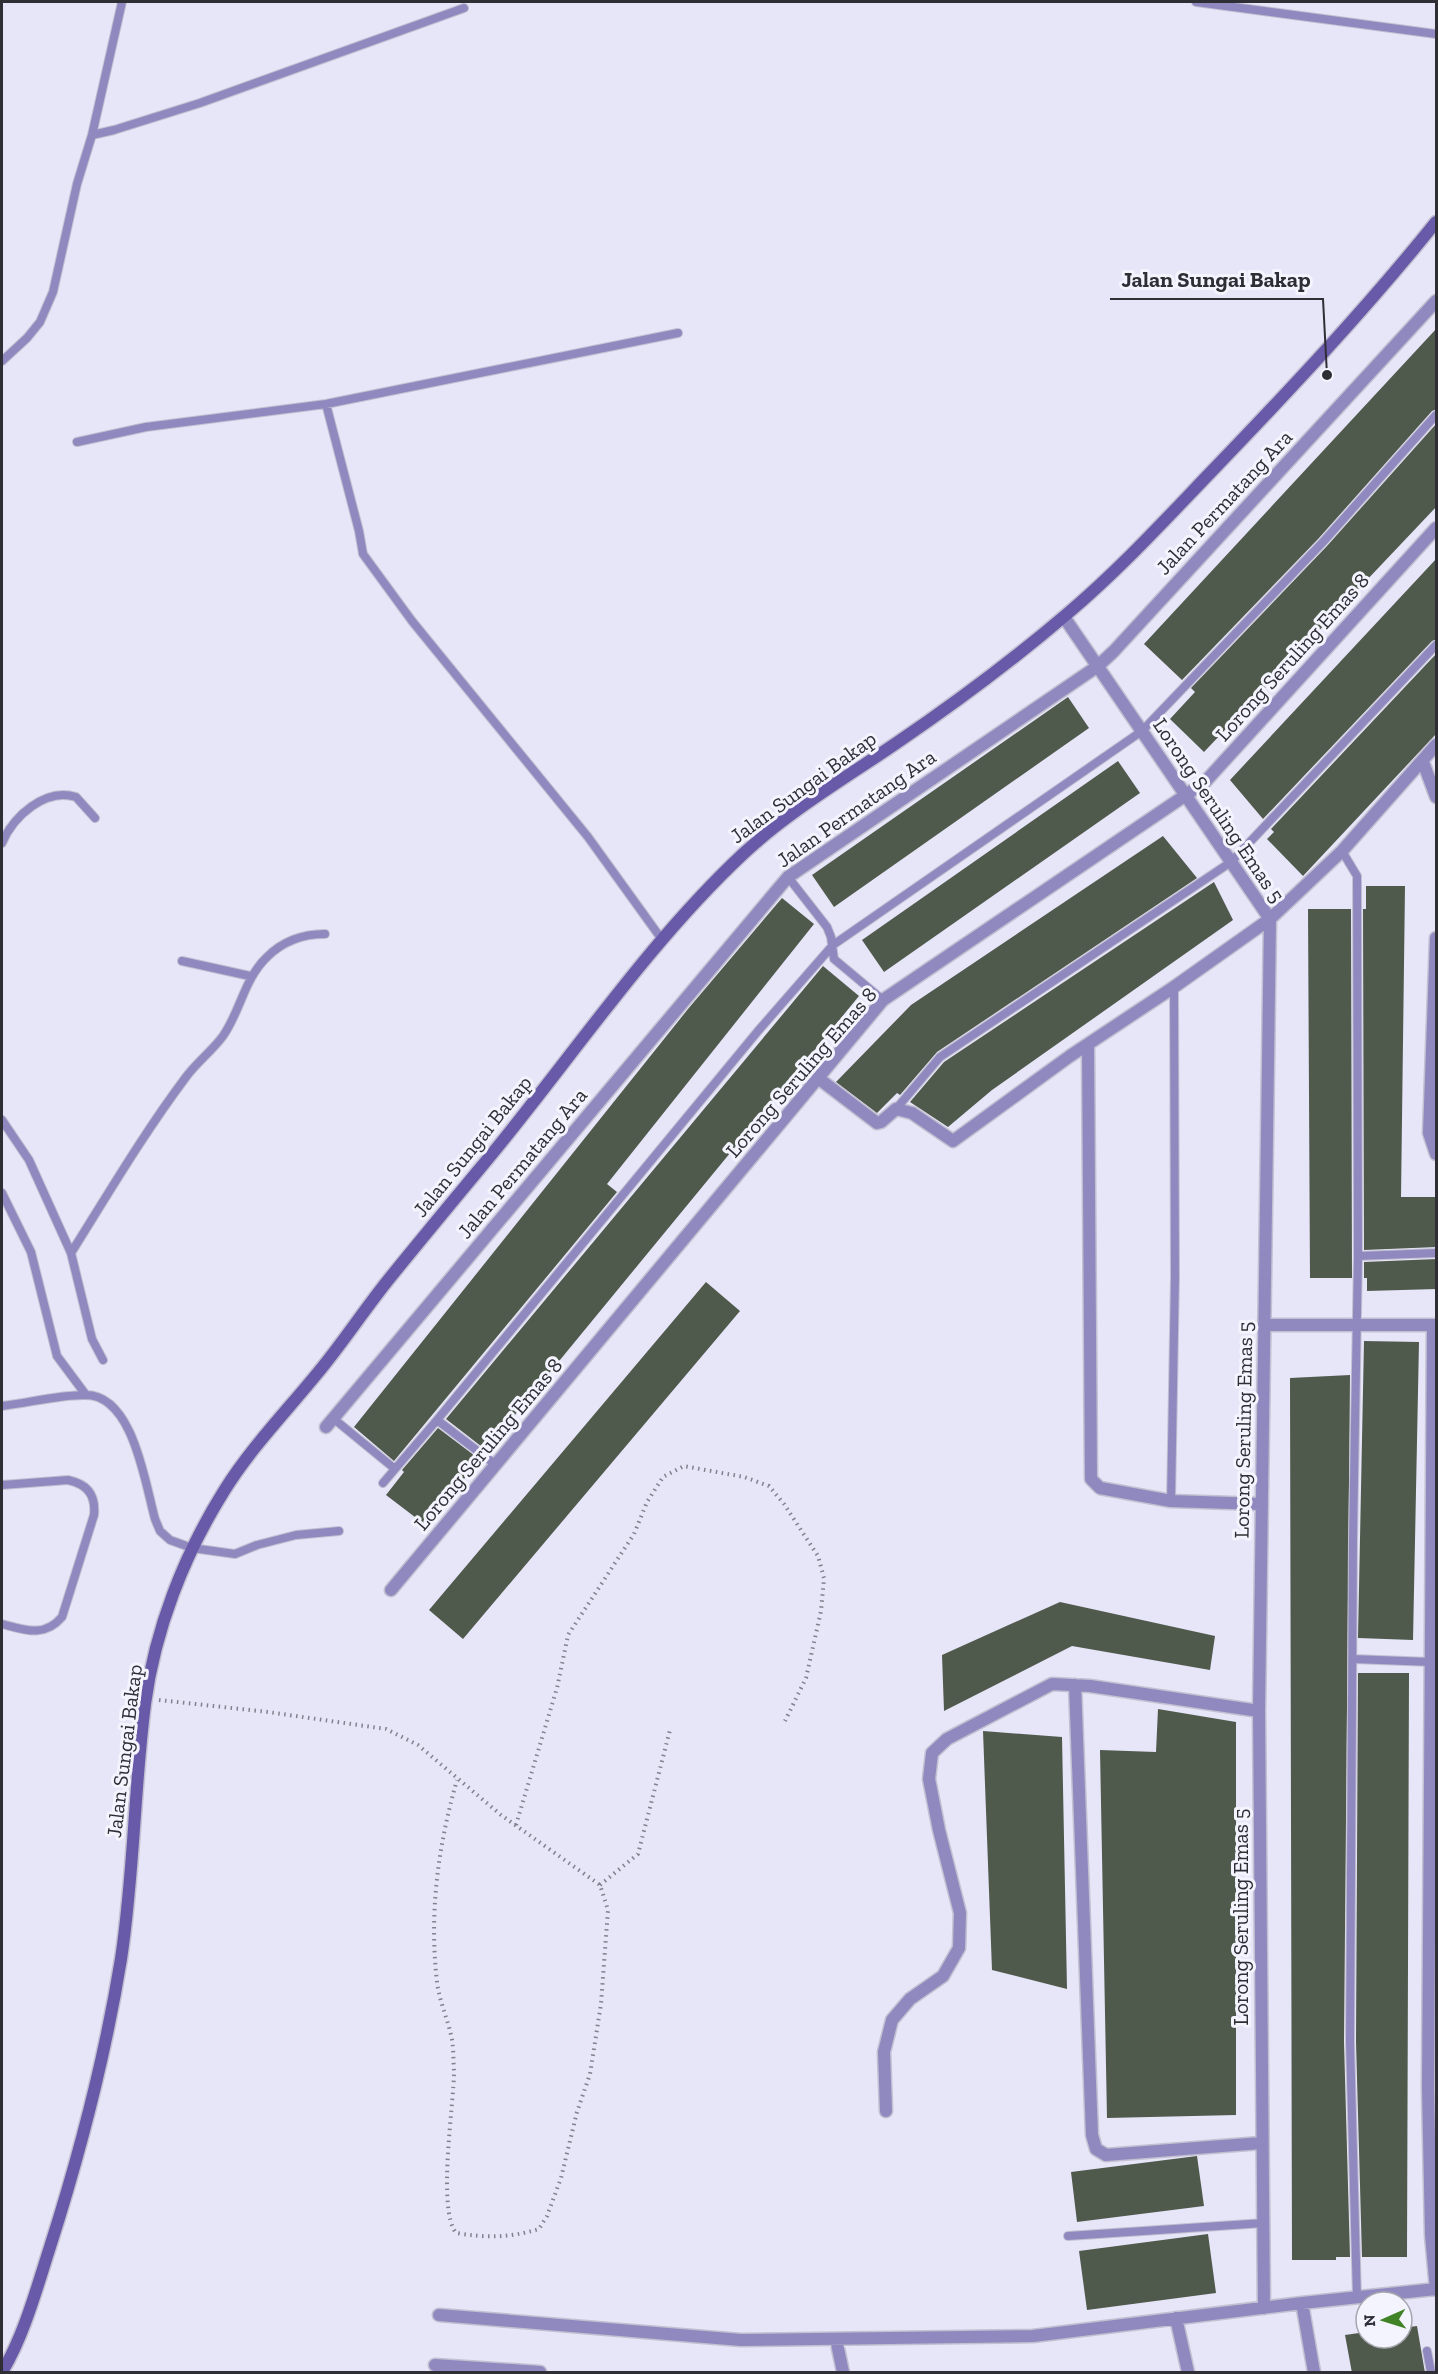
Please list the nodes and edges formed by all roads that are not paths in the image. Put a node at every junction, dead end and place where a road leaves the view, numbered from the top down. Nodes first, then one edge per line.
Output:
1 (122, 2) edge
2 (1196, 2) edge
3 (464, 8) dead end
4 (1437, 34) edge
5 (92, 135) junction
6 (1437, 222) edge
7 (1435, 306) edge
8 (678, 333) dead end
9 (2, 361) edge
10 (326, 404) junction
11 (1437, 415) edge
12 (77, 442) dead end
13 (1437, 528) edge
14 (1064, 617) junction
15 (1437, 645) edge
16 (1098, 666) junction
17 (1142, 731) junction
18 (1436, 747) edge
19 (1423, 762) junction
20 (1185, 795) junction
21 (1437, 797) edge
22 (95, 818) dead end
23 (2, 843) edge
24 (1342, 851) junction
25 (1231, 862) junction
26 (788, 877) junction
27 (1270, 919) junction
28 (325, 934) dead end
29 (1437, 938) edge
30 (663, 941) junction
31 (833, 945) junction
32 (182, 961) dead end
33 (250, 976) junction
34 (1174, 987) junction
35 (883, 1000) junction
36 (1088, 1044) junction
37 (818, 1078) junction
38 (896, 1109) junction
39 (2, 1120) edge
40 (1437, 1154) edge
41 (2, 1193) edge
42 (70, 1253) junction
43 (1437, 1253) edge
44 (1358, 1256) junction
45 (1264, 1325) junction
46 (1358, 1325) junction
47 (1435, 1325) edge
48 (103, 1360) dead end
49 (86, 1395) junction
50 (2, 1406) edge
51 (437, 1420) junction
52 (330, 1423) joint
53 (496, 1465) junction
54 (395, 1469) junction
55 (383, 1483) dead end
56 (2, 1485) edge
57 (1171, 1501) junction
58 (1261, 1504) junction
59 (339, 1532) dead end
60 (192, 1548) junction
61 (392, 1590) dead end
62 (2, 1624) edge
63 (1434, 1638) edge
64 (1353, 1659) junction
65 (1431, 1662) junction
66 (1075, 1685) junction
67 (1259, 1711) junction
68 (1432, 2088) edge
69 (886, 2110) dead end
70 (1261, 2143) junction
71 (1264, 2223) junction
72 (1068, 2236) dead end
73 (1357, 2290) edge
74 (1436, 2290) edge
75 (1414, 2292) edge
76 (1354, 2298) edge
77 (1302, 2303) junction
78 (1264, 2308) junction
79 (439, 2315) dead end
80 (1176, 2318) junction
81 (836, 2339) junction
82 (1427, 2351) dead end
83 (6, 2356) edge
84 (435, 2365) dead end
85 (2, 2373) edge
86 (540, 2373) edge
87 (843, 2373) edge
88 (1188, 2373) edge
89 (1314, 2373) edge
90 (1431, 2373) edge

1 - 5 lane
2 - 4 lane
3 - 5 lane
5 - 9 lane
6 - 14 main road, Jalan Sungai Bakap
7 - 16 street, Jalan Permatang Ara
8 - 10 lane
10 - 12 lane
10 - 30 lane
11 - 17 lane
13 - 20 street, Lorong Seruling Emas 8
14 - 16 street, Lorong Seruling Emas 5
14 - 30 main road, Jalan Sungai Bakap
15 - 25 lane
16 - 17 street, Lorong Seruling Emas 5
16 - 26 street, Jalan Permatang Ara
17 - 20 street, Lorong Seruling Emas 5
17 - 31 lane
18 - 19 street
19 - 21 street
19 - 24 street
20 - 25 street, Lorong Seruling Emas 5
20 - 35 street, Lorong Seruling Emas 8
22 - 23 lane
24 - 27 street
24 - 44 lane
25 - 27 street, Lorong Seruling Emas 5
25 - 38 lane
26 - 31 lane
26 - 52 street, Jalan Permatang Ara
27 - 34 street
27 - 45 street, Lorong Seruling Emas 5
28 - 33 lane
29 - 40 street
30 - 60 main road, Jalan Sungai Bakap
31 - 35 lane
31 - 51 lane
32 - 33 lane
33 - 42 lane
34 - 36 street
34 - 57 lane
35 - 37 street, Lorong Seruling Emas 8
36 - 38 street
36 - 57 street
37 - 38 street
37 - 53 street, Lorong Seruling Emas 8
39 - 42 lane
41 - 49 lane
42 - 48 lane
43 - 44 lane
44 - 46 lane
45 - 46 street
45 - 58 street, Lorong Seruling Emas 5
46 - 47 street
46 - 64 lane
47 - 63 street
49 - 50 lane
49 - 60 lane
51 - 53 lane
51 - 54 lane
52 - 54 lane
53 - 61 street, Lorong Seruling Emas 8
54 - 55 lane
56 - 62 lane
57 - 58 street
58 - 67 street, Lorong Seruling Emas 5
59 - 60 lane
60 - 83 main road, Jalan Sungai Bakap
63 - 65 street
64 - 65 lane
64 - 73 lane
65 - 68 street
66 - 67 street
66 - 69 street
66 - 70 street
67 - 70 street, Lorong Seruling Emas 5
68 - 74 street
70 - 71 street, Lorong Seruling Emas 5
71 - 72 lane
71 - 78 street, Lorong Seruling Emas 5
74 - 75 street
76 - 77 street
77 - 78 street
77 - 89 street
78 - 80 street
79 - 81 street
80 - 81 street
80 - 88 street
81 - 87 street
82 - 90 lane
83 - 85 main road, Jalan Sungai Bakap
84 - 86 street

